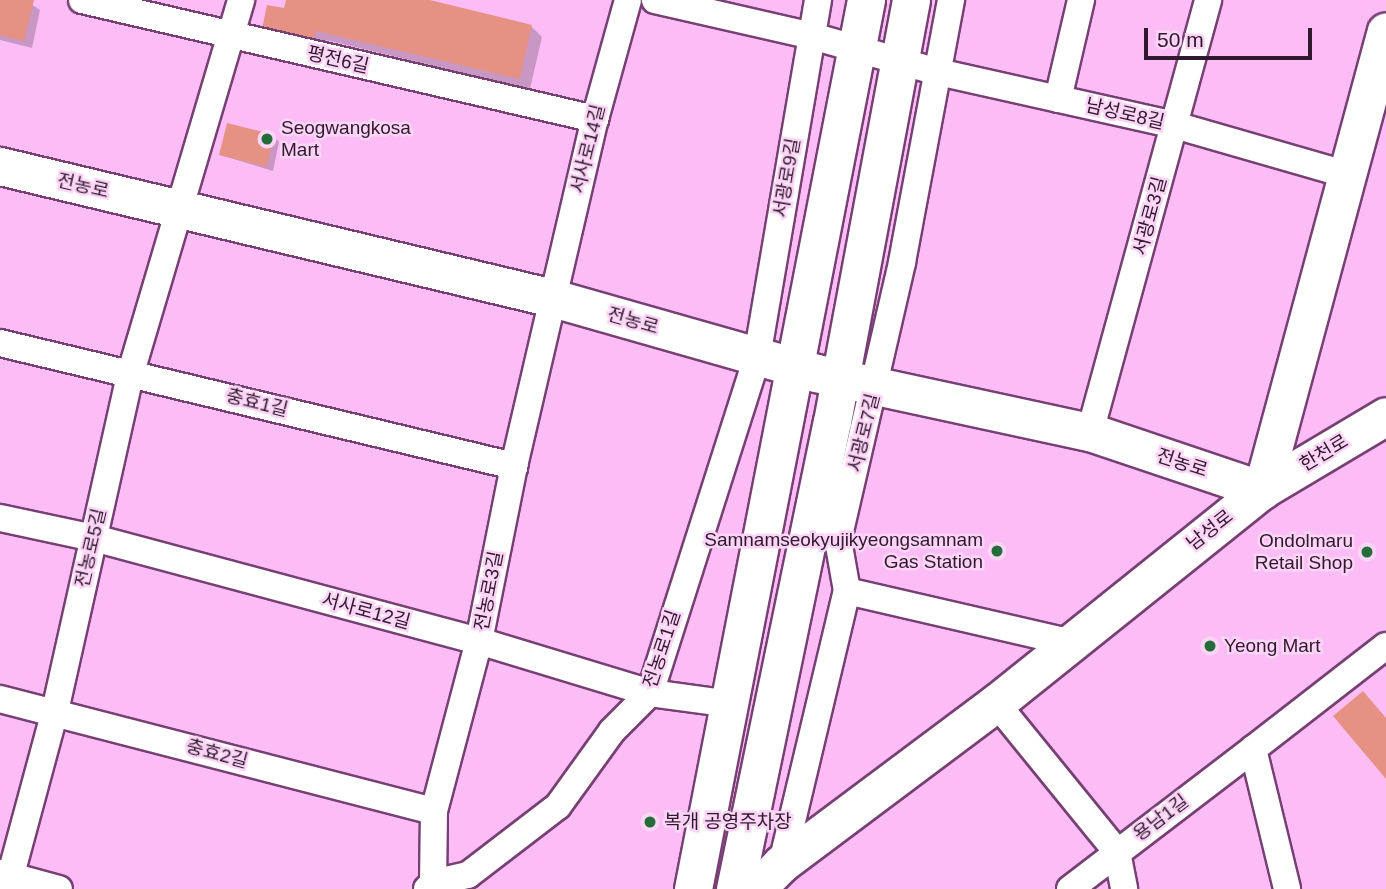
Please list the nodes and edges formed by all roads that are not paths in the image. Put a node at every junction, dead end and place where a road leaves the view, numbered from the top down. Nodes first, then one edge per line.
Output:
1 (82, 0) edge
2 (241, 0) edge
3 (628, 0) edge
4 (655, 0) edge
5 (818, 0) edge
6 (866, 0) edge
7 (911, 0) edge
8 (951, 0) edge
9 (1081, 0) edge
10 (1208, 0) edge
11 (1386, 31) edge
12 (232, 36) junction
13 (812, 36) junction
14 (859, 49) junction
15 (901, 59) junction
16 (938, 72) junction
17 (1058, 99) junction
18 (595, 118) junction
19 (1175, 125) junction
20 (0, 166) edge
21 (1348, 175) junction
22 (181, 208) junction
23 (553, 299) junction
24 (0, 343) edge
25 (757, 357) junction
26 (797, 367) junction
27 (131, 372) junction
28 (839, 377) junction
29 (876, 387) junction
30 (1386, 416) edge
31 (1090, 432) junction
32 (514, 466) junction
33 (1262, 490) junction
34 (0, 518) edge
35 (94, 538) junction
36 (847, 591) junction
37 (479, 642) junction
38 (1068, 642) junction
39 (1386, 646) edge
40 (650, 693) junction
41 (0, 699) edge
42 (996, 703) junction
43 (730, 704) junction
44 (55, 711) junction
45 (1253, 749) junction
46 (434, 811) junction
47 (1117, 852) junction
48 (782, 863) junction
49 (6, 879) edge
50 (430, 886) edge
51 (59, 889) edge
52 (693, 889) edge
53 (735, 889) edge
54 (756, 889) edge
55 (1070, 889) edge
56 (1124, 889) edge
57 (1287, 889) edge

1 - 12 street, 평전6길
2 - 12 street, 전농로5길
3 - 18 street, 서사로14길
4 - 13 street
5 - 13 street, 서광로9길
6 - 14 street
7 - 15 street
8 - 16 street, 서광로7길
9 - 17 street
10 - 19 street, 서광로3길
11 - 21 street
12 - 18 street, 평전6길
12 - 22 street, 전농로5길
13 - 14 street
13 - 25 street, 서광로9길
14 - 15 street
14 - 26 street
15 - 16 street, 남성로8길
15 - 28 street
16 - 17 street, 남성로8길
16 - 29 street, 서광로7길
17 - 19 street, 남성로8길
18 - 23 street, 서사로14길
19 - 21 street, 남성로8길
19 - 31 street, 서광로3길
20 - 22 street, 전농로
21 - 33 street
22 - 23 street, 전농로
22 - 27 street, 전농로5길
23 - 25 street, 전농로
23 - 32 street, 전농로3길
24 - 27 street, 충효1길
25 - 26 street, 전농로
25 - 40 street, 전농로1길
26 - 28 street, 전농로
26 - 43 street
27 - 32 street, 충효1길
27 - 35 street, 전농로5길
28 - 29 street, 전농로
28 - 53 street
29 - 31 street, 전농로
29 - 36 street, 서광로7길
30 - 33 street, 한천로
31 - 33 street, 전농로
32 - 37 street, 전농로3길
33 - 38 street, 남성로
34 - 35 street, 서사로12길
35 - 37 street, 서사로12길
35 - 44 street, 전농로5길
36 - 38 street
36 - 48 street, 서광로7길
37 - 40 street, 서사로12길
37 - 46 street, 전농로3길
38 - 42 street, 남성로
39 - 45 street, 용남1길
40 - 43 street, 서사로12길
40 - 50 street, 전농로1길
41 - 44 street, 충효2길
42 - 47 street
42 - 48 street, 남성로
43 - 52 street
44 - 46 street, 충효2길
44 - 49 street, 전농로5길
45 - 47 street, 용남1길
45 - 57 street
46 - 50 street, 전농로3길
47 - 55 street, 용남1길
47 - 56 street
48 - 54 street, 남성로
49 - 51 street

